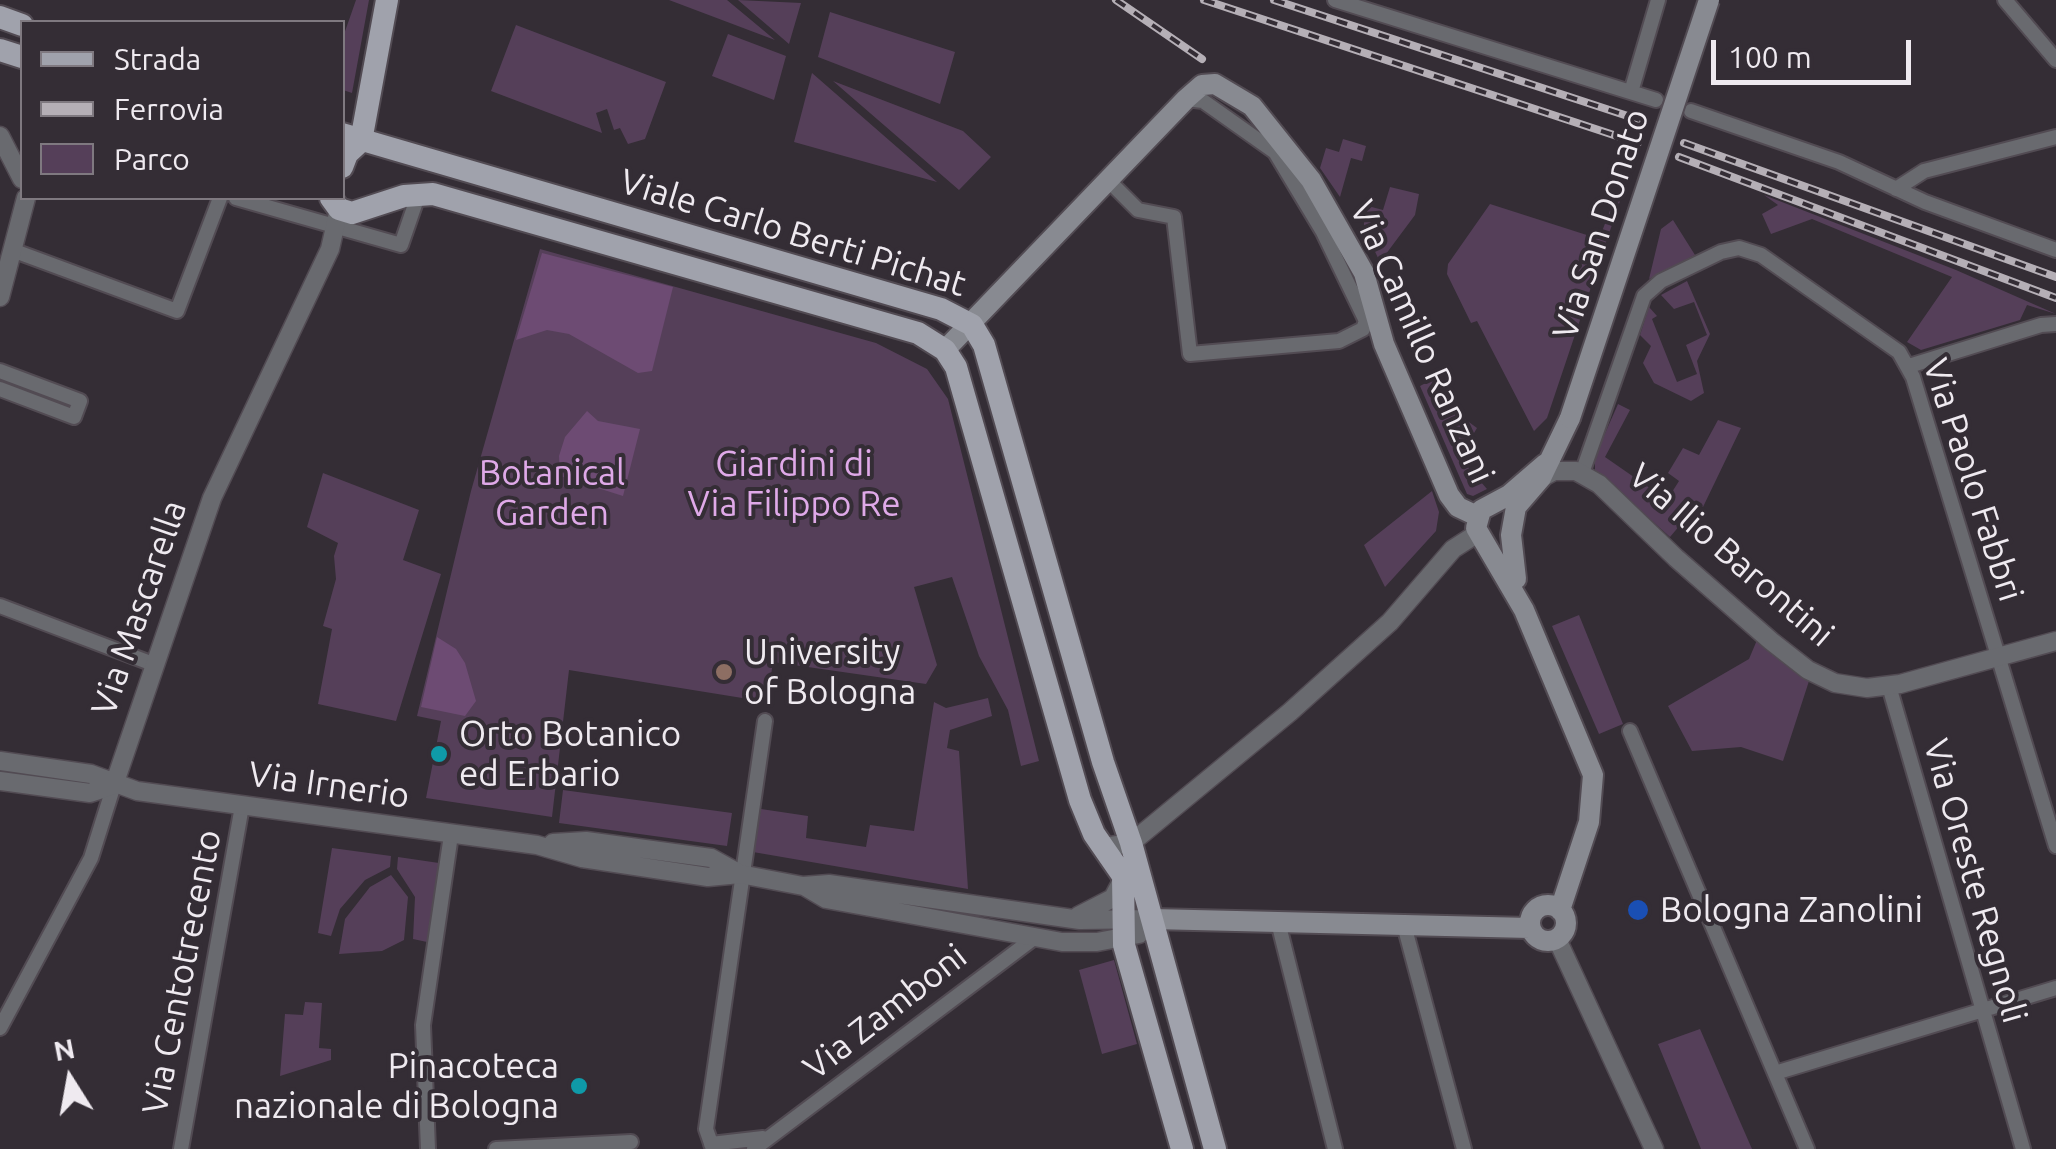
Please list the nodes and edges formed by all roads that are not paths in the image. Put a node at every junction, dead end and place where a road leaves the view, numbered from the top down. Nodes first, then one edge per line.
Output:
1 (386, 0) edge
2 (1335, 0) edge
3 (1658, 0) edge
4 (1709, 0) edge
5 (2005, 0) edge
6 (10, 21) edge
7 (0, 49) edge
8 (2056, 60) edge
9 (1632, 92) junction
10 (1186, 99) junction
11 (1656, 100) dead end
12 (1691, 112) dead end
13 (0, 136) edge
14 (2056, 137) edge
15 (349, 141) edge
16 (429, 161) junction
17 (20, 174) edge
18 (1108, 180) junction
19 (1896, 189) junction
20 (426, 194) junction
21 (25, 200) edge
22 (219, 200) edge
23 (243, 200) edge
24 (335, 206) edge
25 (12, 250) junction
26 (2056, 250) edge
27 (746, 252) junction
28 (736, 281) junction
29 (0, 297) edge
30 (972, 324) junction
31 (2056, 324) edge
32 (946, 350) junction
33 (1909, 366) junction
34 (0, 371) edge
35 (0, 389) edge
36 (1584, 463) junction
37 (1546, 465) junction
38 (1484, 524) junction
39 (1512, 526) junction
40 (1045, 554) junction
41 (1013, 564) junction
42 (0, 606) edge
43 (1524, 610) junction
44 (2056, 641) edge
45 (1998, 658) junction
46 (153, 664) junction
47 (1889, 686) junction
48 (765, 722) dead end
49 (1630, 732) dead end
50 (0, 761) edge
51 (0, 781) edge
52 (114, 785) junction
53 (242, 806) junction
54 (451, 834) junction
55 (1131, 842) junction
56 (2056, 846) edge
57 (1104, 848) junction
58 (740, 874) junction
59 (1123, 876) junction
60 (1560, 910) junction
61 (963, 913) junction
62 (1064, 918) junction
63 (1152, 918) junction
64 (1278, 922) junction
65 (1404, 925) junction
66 (1530, 928) junction
67 (1122, 929) junction
68 (1034, 938) junction
69 (1557, 939) junction
70 (2056, 988) edge
71 (1982, 1011) junction
72 (0, 1028) edge
73 (1775, 1073) junction
74 (773, 1134) junction
75 (631, 1142) dead end
76 (712, 1146) edge
77 (180, 1149) edge
78 (428, 1149) edge
79 (496, 1149) edge
80 (754, 1149) edge
81 (1182, 1149) edge
82 (1215, 1149) edge
83 (1335, 1149) edge
84 (1464, 1149) edge
85 (1654, 1149) edge
86 (1807, 1149) edge
87 (2022, 1149) edge

1 - 15 main road
2 - 9 street
3 - 9 street
4 - 37 main road, Via San Donato, bridge
5 - 8 street
6 - 7 street
9 - 11 street
10 - 18 main road
10 - 18 street, Via Camillo Ranzani
10 - 38 main road, Via Camillo Ranzani
12 - 19 street
13 - 17 street
14 - 19 street
15 - 16 main road, Viale Carlo Berti Pichat
16 - 20 main road
16 - 27 main road, Viale Carlo Berti Pichat
18 - 30 main road
19 - 26 street
20 - 24 main road
20 - 24 street
20 - 28 main road, Viale Carlo Berti Pichat
21 - 25 street
22 - 25 street
23 - 24 street
24 - 46 street, Via Mascarella
25 - 29 street
27 - 28 main road
27 - 30 main road, Viale Carlo Berti Pichat
28 - 32 main road, Viale Carlo Berti Pichat
30 - 32 main road
30 - 40 main road, Viale Carlo Berti Pichat
31 - 33 street
32 - 41 main road, Viale Carlo Berti Pichat
33 - 36 street, Via Paolo Fabbri
33 - 45 street, Via Paolo Fabbri
34 - 35 street
36 - 37 street
36 - 37 street, Via Ilio Barontini
36 - 47 street, Via Ilio Barontini
37 - 38 main road, Via San Donato
37 - 39 main road, Via San Donato
38 - 39 main road
38 - 39 main road
38 - 43 main road
38 - 55 street, Via San Donato
39 - 43 main road
40 - 41 main road
40 - 55 main road, Viale Carlo Berti Pichat
41 - 57 main road, Viale Carlo Berti Pichat
42 - 46 street
43 - 60 main road
44 - 45 street, Via Ilio Barontini
45 - 47 street, Via Ilio Barontini
45 - 56 street, Via Paolo Fabbri
46 - 52 street, Via Mascarella
47 - 71 street, Via Oreste Regnoli
48 - 58 street
49 - 73 street
50 - 52 street, Via Irnerio
51 - 52 street, Via Irnerio
52 - 53 street, Via Irnerio
52 - 72 street, Via Mascarella
53 - 54 street, Via Irnerio
53 - 77 street, Via Centotrecento
54 - 58 street, Via Irnerio
54 - 78 street
55 - 57 street
55 - 63 main road, Viale Carlo Berti Pichat
57 - 59 main road, Viale Carlo Berti Pichat
58 - 61 street, Via Irnerio
58 - 76 street
59 - 62 street
59 - 67 main road
60 - 66 main road
60 - 69 main road
61 - 62 street, Via Irnerio
61 - 68 street
62 - 67 street, Via Irnerio
63 - 64 main road
63 - 67 street
63 - 82 main road, Viale Carlo Berti Pichat
64 - 65 main road
64 - 83 street
65 - 66 main road
65 - 84 street
66 - 69 main road
67 - 68 street
67 - 81 main road
68 - 74 street, Via Zamboni
69 - 85 street
70 - 71 street
71 - 73 street
71 - 87 street, Via Oreste Regnoli
73 - 86 street
74 - 76 street, Via Zamboni
74 - 80 street, Via Zamboni
75 - 79 street

